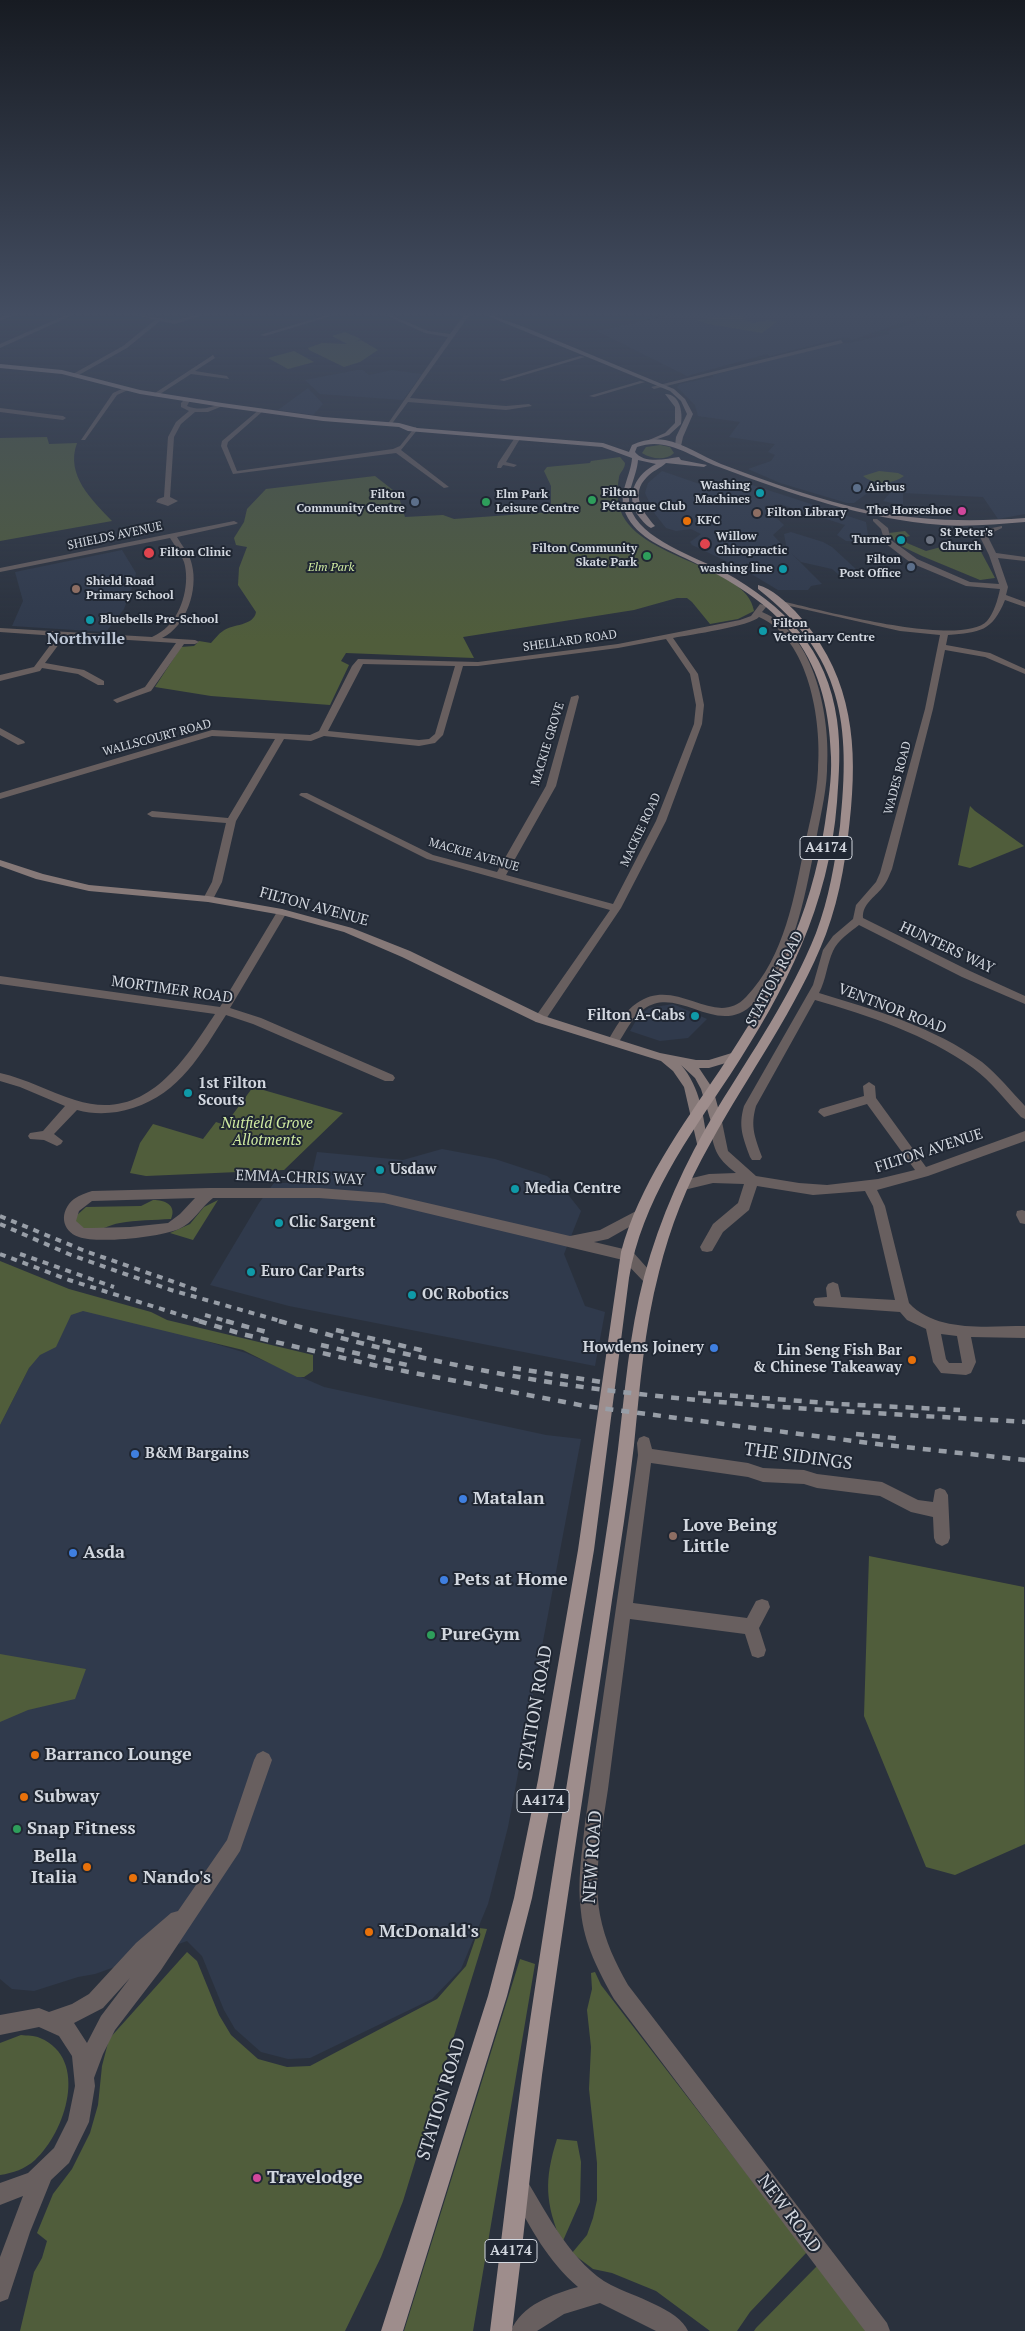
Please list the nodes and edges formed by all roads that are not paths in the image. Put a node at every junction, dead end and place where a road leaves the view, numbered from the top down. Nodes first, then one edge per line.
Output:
1 (94, 424) edge
2 (178, 424) edge
3 (245, 424) edge
4 (382, 424) joint
5 (389, 424) joint
6 (677, 424) edge
7 (687, 424) edge
8 (414, 429) junction
9 (518, 437) junction
10 (83, 440) dead end
11 (647, 442) junction
12 (603, 445) junction
13 (680, 447) junction
14 (397, 450) junction
15 (635, 456) junction
16 (669, 461) junction
17 (514, 465) dead end
18 (446, 487) dead end
19 (167, 498) dead end
20 (875, 520) junction
21 (1025, 520) edge
22 (234, 524) dead end
23 (1025, 525) edge
24 (1000, 527) junction
25 (173, 536) junction
26 (660, 541) junction
27 (676, 544) junction
28 (993, 555) junction
29 (1025, 559) edge
30 (0, 570) edge
31 (738, 574) dead end
32 (752, 581) dead end
33 (1003, 591) junction
34 (762, 598) junction
35 (785, 604) junction
36 (1025, 605) edge
37 (821, 611) junction
38 (759, 614) junction
39 (800, 618) junction
40 (0, 630) edge
41 (944, 633) junction
42 (63, 634) junction
43 (669, 637) junction
44 (155, 638) junction
45 (182, 641) junction
46 (195, 642) dead end
47 (941, 647) junction
48 (459, 664) junction
49 (41, 665) junction
50 (1025, 672) edge
51 (0, 678) edge
52 (100, 683) dead end
53 (575, 697) dead end
54 (117, 700) dead end
55 (0, 731) edge
56 (323, 733) junction
57 (281, 737) junction
58 (21, 743) dead end
59 (304, 795) dead end
60 (0, 796) edge
61 (152, 814) dead end
62 (230, 821) junction
63 (0, 863) edge
64 (500, 876) junction
65 (208, 899) junction
66 (616, 908) junction
67 (282, 912) junction
68 (858, 920) junction
69 (0, 980) edge
70 (812, 995) junction
71 (1025, 1000) edge
72 (223, 1011) junction
73 (540, 1019) junction
74 (613, 1042) junction
75 (735, 1056) junction
76 (660, 1057) junction
77 (684, 1062) junction
78 (0, 1078) edge
79 (389, 1078) dead end
80 (710, 1093) junction
81 (73, 1106) junction
82 (824, 1112) dead end
83 (1025, 1114) edge
84 (696, 1116) junction
85 (716, 1122) junction
86 (1025, 1136) edge
87 (46, 1138) dead end
88 (702, 1145) junction
89 (756, 1158) dead end
90 (924, 1173) junction
91 (752, 1180) junction
92 (684, 1185) junction
93 (869, 1187) junction
94 (210, 1193) junction
95 (171, 1194) junction
96 (192, 1208) junction
97 (640, 1214) junction
98 (564, 1240) junction
99 (707, 1247) dead end
100 (627, 1255) junction
101 (650, 1278) junction
102 (833, 1288) dead end
103 (820, 1302) dead end
104 (835, 1303) junction
105 (903, 1306) junction
106 (932, 1326) junction
107 (963, 1331) junction
108 (1025, 1332) edge
109 (644, 1449) joint
110 (940, 1495) dead end
111 (941, 1511) junction
112 (942, 1538) dead end
113 (762, 1607) dead end
114 (624, 1610) junction
115 (751, 1627) junction
116 (758, 1650) dead end
117 (263, 1760) dead end
118 (191, 1909) junction
119 (52, 2020) junction
120 (0, 2025) edge
121 (86, 2073) junction
122 (43, 2175) junction
123 (519, 2186) junction
124 (0, 2194) edge
125 (0, 2291) edge
126 (601, 2292) junction
127 (392, 2331) edge
128 (501, 2331) edge
129 (522, 2331) edge
130 (677, 2331) edge
131 (879, 2331) edge

1 - 10 street
2 - 19 street
3 - 14 street
4 - 5 main road
4 - 8 main road
5 - 8 main road
6 - 11 main road
7 - 13 main road
8 - 9 main road
8 - 14 street
9 - 12 main road
9 - 17 street
11 - 12 main road
11 - 13 main road
11 - 15 main road
12 - 15 main road
13 - 16 main road
13 - 21 main road
14 - 18 street
15 - 16 main road
15 - 26 main road, A4174
16 - 20 main road
16 - 27 main road, A4174
20 - 24 main road
20 - 33 street
22 - 25 street, SHIELDS AVENUE
23 - 24 main road
24 - 28 street
25 - 30 street, SHIELDS AVENUE
25 - 44 street
26 - 27 main road, A4174
26 - 34 main road, A4174
27 - 31 main road, A4174
28 - 29 street
28 - 33 street
32 - 35 main road, A4174
33 - 36 street
33 - 41 street
34 - 38 street
34 - 75 main road, STATION ROAD / A4174
35 - 37 street
35 - 39 main road, A4174
37 - 39 street
37 - 41 street
38 - 43 street, SHELLARD ROAD
38 - 74 street, STATION ROAD
39 - 85 main road, STATION ROAD / A4174
40 - 42 street
41 - 47 street, WADES ROAD
42 - 44 street
42 - 49 street
43 - 48 street, SHELLARD ROAD
43 - 66 street, MACKIE ROAD
44 - 45 street
45 - 46 street
45 - 54 street
47 - 50 street
47 - 68 street, WADES ROAD
48 - 56 street, SHELLARD ROAD
48 - 56 street, WALLSCOURT ROAD
49 - 51 street
49 - 52 street
53 - 64 street, MACKIE GROVE
55 - 58 street
56 - 57 street, WALLSCOURT ROAD
57 - 60 street, WALLSCOURT ROAD
57 - 62 street
59 - 64 street, MACKIE AVENUE
61 - 62 street
62 - 65 street
63 - 65 main road, FILTON AVENUE
64 - 66 street, MACKIE AVENUE
65 - 67 main road, FILTON AVENUE
66 - 73 street, MACKIE ROAD
67 - 72 street
67 - 73 main road, FILTON AVENUE
68 - 70 street
68 - 71 street, HUNTERS WAY
69 - 72 street, MORTIMER ROAD
70 - 83 street, VENTNOR ROAD
70 - 89 street
72 - 79 street, MORTIMER ROAD
72 - 81 street
73 - 74 main road, FILTON AVENUE
74 - 76 main road, FILTON AVENUE
75 - 77 main road, FILTON AVENUE
75 - 80 main road, STATION ROAD / A4174
76 - 77 main road, FILTON AVENUE
76 - 84 main road, FILTON AVENUE
77 - 80 main road, FILTON AVENUE
78 - 81 street
80 - 84 main road, STATION ROAD / A4174
80 - 85 main road, FILTON AVENUE
81 - 87 street
82 - 90 street
84 - 88 main road, FILTON AVENUE
84 - 97 main road, STATION ROAD / A4174
85 - 88 main road, STATION ROAD / A4174
85 - 91 street, FILTON AVENUE
86 - 90 street, FILTON AVENUE
88 - 92 main road, STATION ROAD / A4174
90 - 93 street, FILTON AVENUE
91 - 92 street, FILTON AVENUE
91 - 93 street, FILTON AVENUE
91 - 99 street
92 - 101 main road, STATION ROAD / A4174
93 - 105 street
94 - 95 street, EMMA-CHRIS WAY
94 - 96 street, EMMA-CHRIS WAY
94 - 98 street, EMMA-CHRIS WAY
95 - 96 street
95 - 96 street, EMMA-CHRIS WAY
97 - 98 street, EMMA-CHRIS WAY
97 - 100 main road, STATION ROAD / A4174
98 - 100 street, EMMA-CHRIS WAY
100 - 101 street
100 - 127 main road, STATION ROAD / A4174
101 - 123 main road, STATION ROAD / A4174
102 - 104 street
103 - 104 street
104 - 105 street
105 - 106 street
106 - 107 street
106 - 107 street
107 - 108 street
109 - 111 street, THE SIDINGS
109 - 114 street, NEW ROAD
110 - 111 street
111 - 112 street
113 - 115 street
114 - 115 street
114 - 131 street, NEW ROAD
115 - 116 street
117 - 118 street
118 - 119 street
118 - 121 street
119 - 120 street
119 - 121 street
121 - 122 street
122 - 124 street
122 - 125 street
123 - 126 street
123 - 128 main road, STATION ROAD / A4174
126 - 129 street
126 - 130 street

